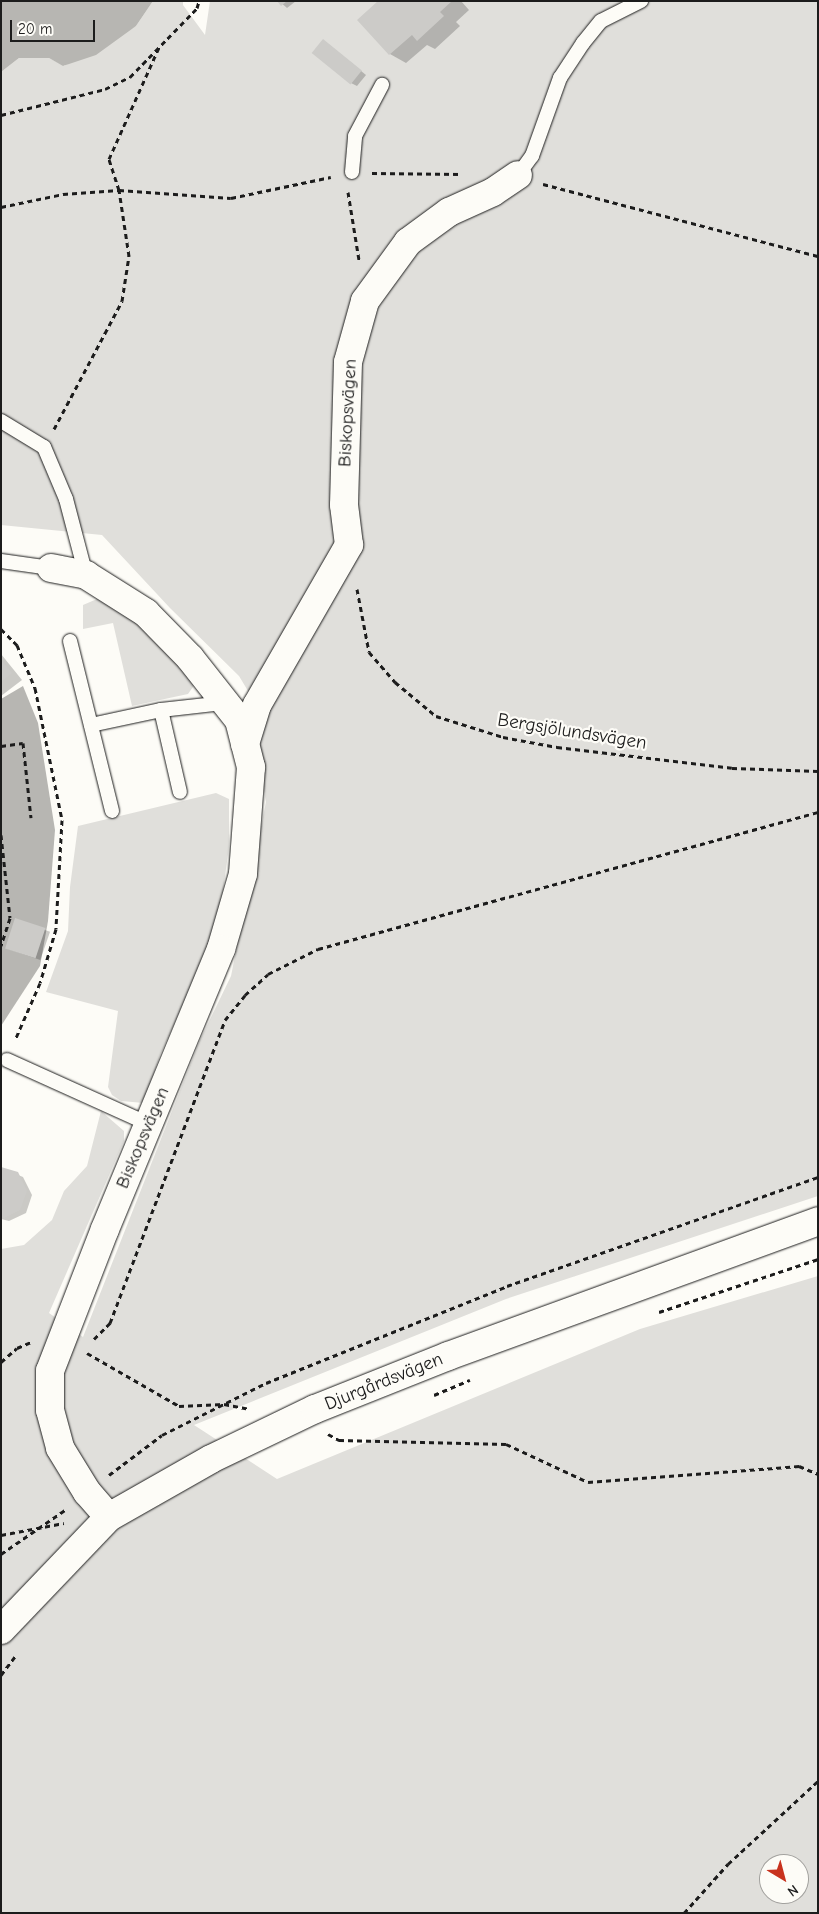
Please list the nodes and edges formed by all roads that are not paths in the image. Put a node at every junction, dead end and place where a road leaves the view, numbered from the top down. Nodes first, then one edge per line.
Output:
1 (641, 1) edge
2 (382, 85) dead end
3 (352, 172) road end
4 (518, 175) joint
5 (1, 421) edge
6 (1, 561) edge
7 (51, 568) joint
8 (86, 575) junction
9 (70, 641) dead end
10 (224, 703) junction
11 (161, 710) junction
12 (91, 725) junction
13 (245, 744) junction
14 (180, 792) dead end
15 (112, 811) dead end
16 (6, 1060) road end
17 (149, 1124) junction
18 (818, 1220) edge
19 (109, 1517) junction
20 (1, 1630) edge

1 - 4 lane, Biskopsvägen
2 - 3 lane
4 - 13 street, Biskopsvägen
5 - 8 lane
6 - 7 lane
7 - 8 street, Biskopsvägen
8 - 10 street, Biskopsvägen
9 - 12 lane
10 - 11 lane
10 - 13 street, Biskopsvägen
11 - 12 lane
11 - 14 lane
12 - 15 lane
13 - 17 street, Biskopsvägen
16 - 17 lane
17 - 19 street, Biskopsvägen
18 - 19 street, Djurgårdsvägen
19 - 20 street, Djurgårdsvägen

